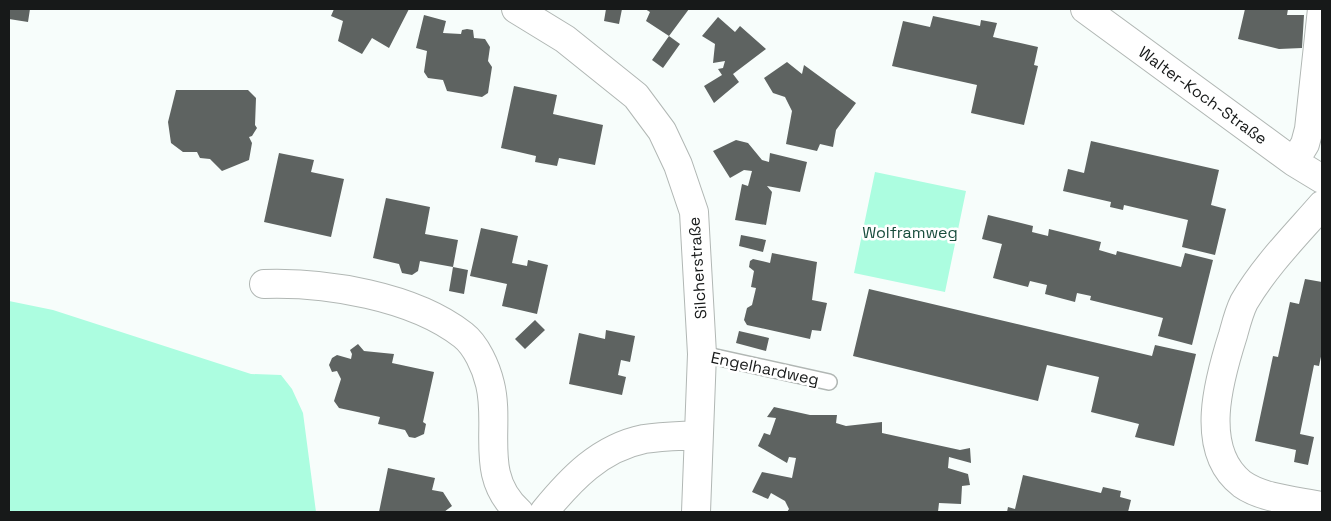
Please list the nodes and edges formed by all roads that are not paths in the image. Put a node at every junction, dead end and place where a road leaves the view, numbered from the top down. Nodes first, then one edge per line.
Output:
1 (516, 9) edge
2 (1085, 9) edge
3 (1322, 9) edge
4 (1294, 162) junction
5 (1322, 180) edge
6 (1322, 205) edge
7 (264, 284) dead end
8 (702, 354) junction
9 (829, 382) dead end
10 (698, 435) junction
11 (1322, 506) edge
12 (519, 512) edge
13 (544, 512) edge
14 (696, 512) edge

1 - 8 street, Silcherstraße
2 - 4 street, Walter-Koch-Straße
3 - 4 street
4 - 5 street, Walter-Koch-Straße
6 - 11 street
7 - 12 street
8 - 9 lane, Engelhardweg
8 - 10 street, Silcherstraße
10 - 13 street
10 - 14 street, Silcherstraße

